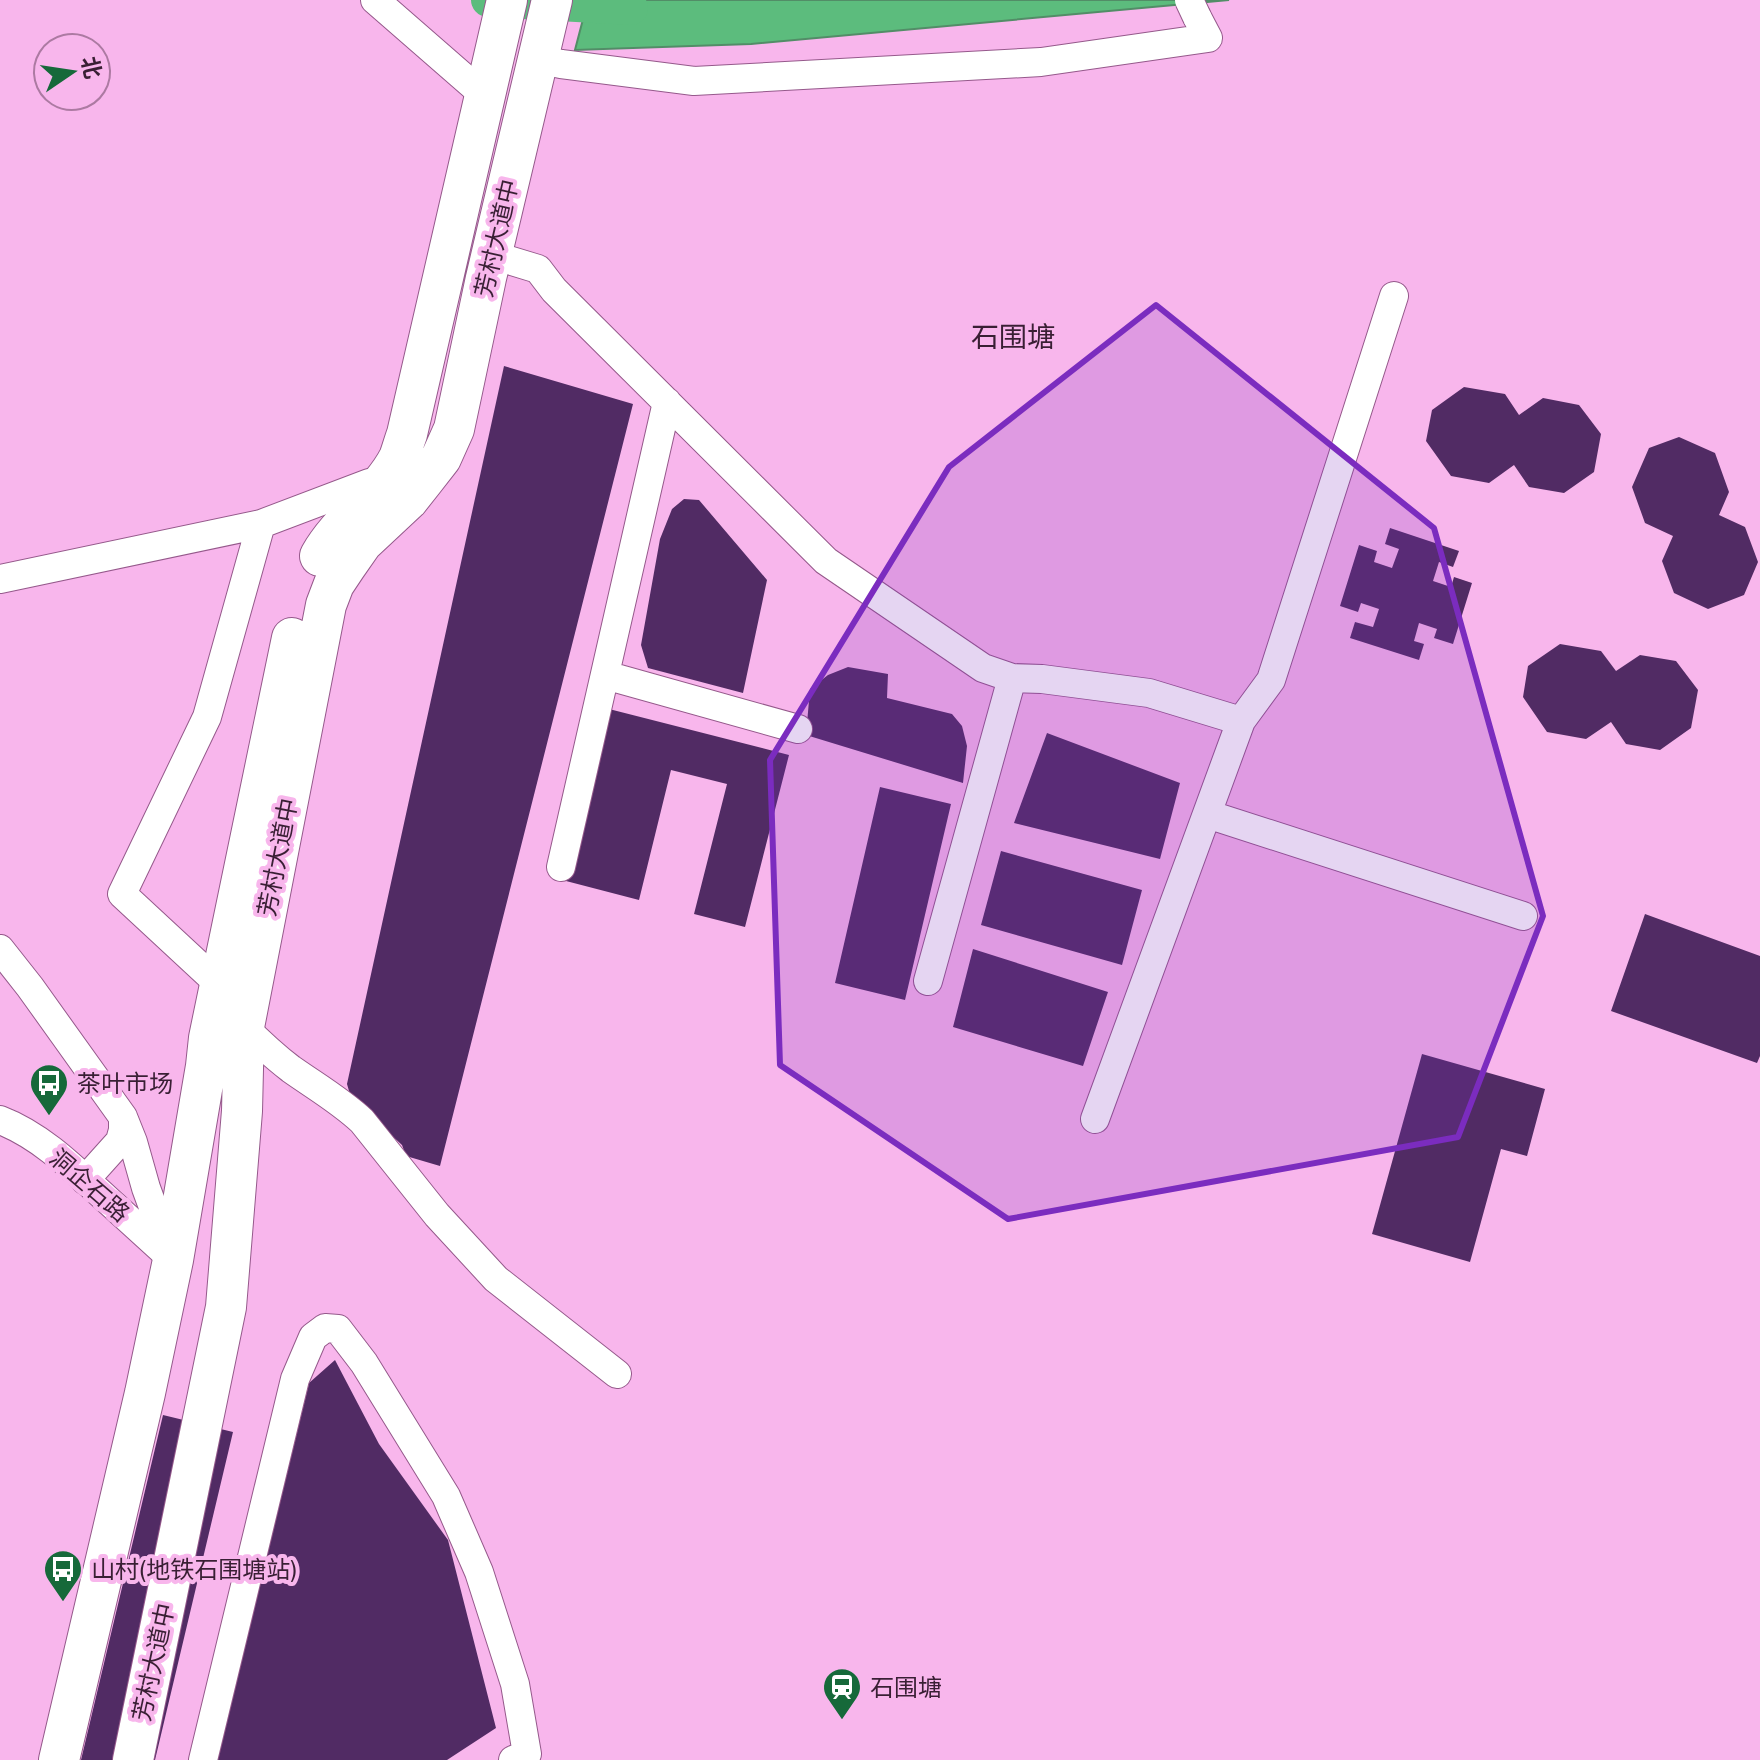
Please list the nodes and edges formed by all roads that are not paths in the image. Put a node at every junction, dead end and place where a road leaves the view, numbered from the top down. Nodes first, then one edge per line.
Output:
1 (375, 0) edge
2 (507, 0) edge
3 (552, 0) edge
4 (1198, 18) edge
5 (537, 59) junction
6 (484, 95) junction
7 (492, 255) junction
8 (1394, 296) dead end
9 (667, 402) junction
10 (369, 483) dead end
11 (261, 524) junction
12 (0, 579) edge
13 (605, 675) junction
14 (1012, 678) junction
15 (1241, 721) junction
16 (798, 729) dead end
17 (1207, 814) junction
18 (561, 867) dead end
19 (1523, 916) dead end
20 (0, 949) edge
21 (928, 981) dead end
22 (219, 984) junction
23 (244, 1027) junction
24 (123, 1117) junction
25 (1095, 1119) dead end
26 (0, 1120) edge
27 (85, 1180) junction
28 (173, 1260) junction
29 (617, 1374) dead end
30 (59, 1760) edge
31 (133, 1760) edge
32 (203, 1760) edge
33 (513, 1760) edge

1 - 6 street
2 - 6 highway, 芳村大道中
3 - 5 highway, 芳村大道中
4 - 5 street
5 - 7 highway, 芳村大道中
6 - 22 highway, 芳村大道中
7 - 9 street
7 - 23 highway, 芳村大道中
8 - 15 street
9 - 13 street
9 - 14 street
10 - 11 street
11 - 12 street
11 - 22 street
13 - 16 street
13 - 18 street
14 - 15 street
14 - 21 street
15 - 17 street
17 - 19 street
17 - 25 street
20 - 24 street
22 - 28 highway, 芳村大道中
23 - 29 street
23 - 31 highway, 芳村大道中
24 - 27 street
24 - 28 street
26 - 27 street, 洞企石路
27 - 28 street, 洞企石路
28 - 30 highway, 芳村大道中
32 - 33 street

